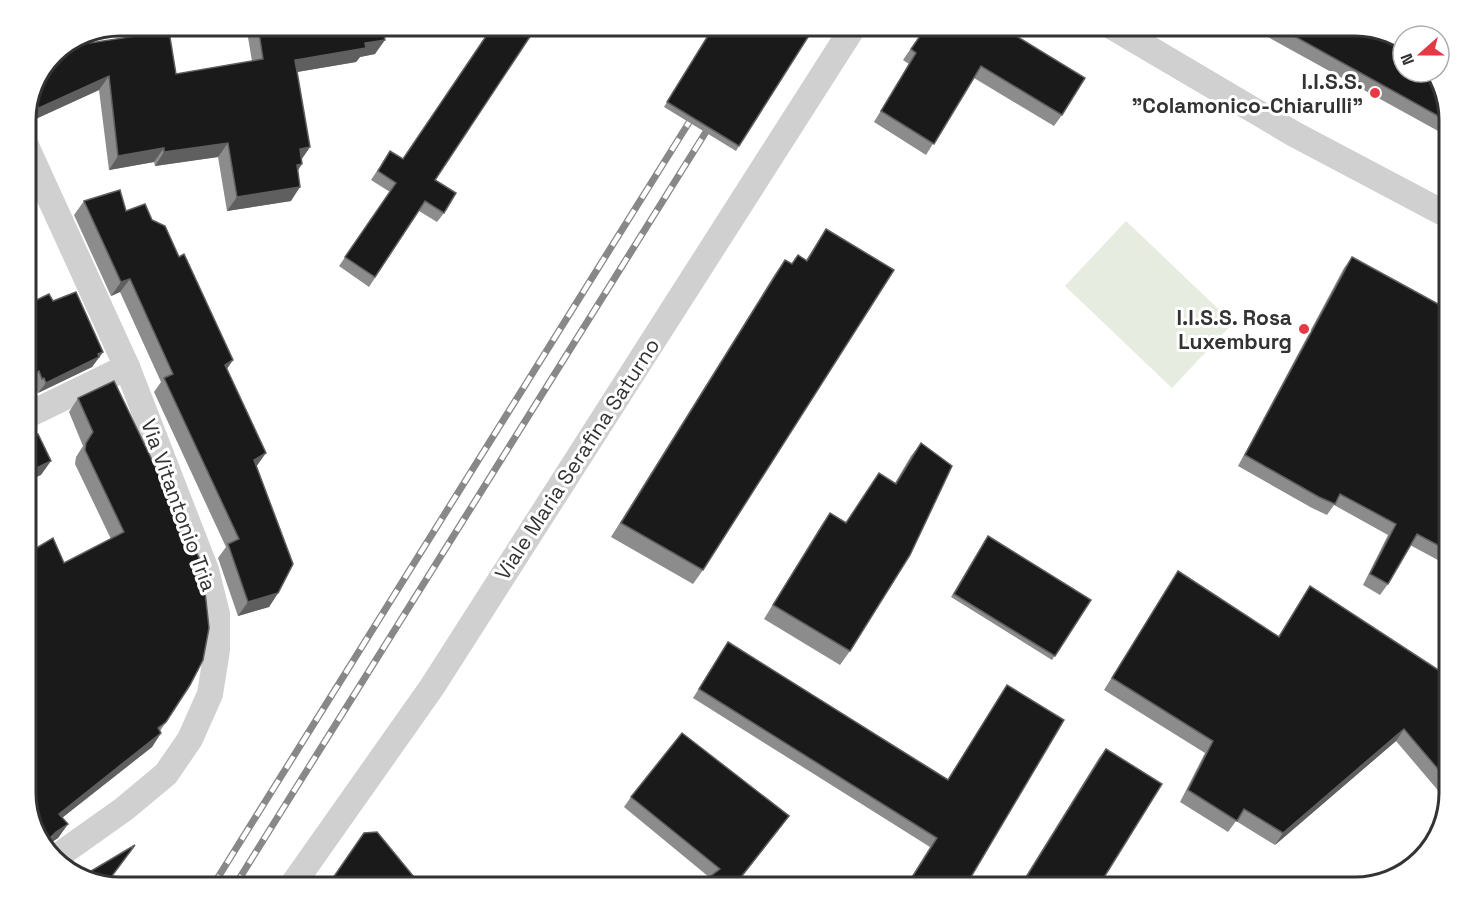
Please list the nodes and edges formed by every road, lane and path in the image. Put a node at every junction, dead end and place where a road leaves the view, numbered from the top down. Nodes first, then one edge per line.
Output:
1 (848, 36) edge
2 (1128, 36) edge
3 (36, 168) edge
4 (1439, 211) edge
5 (127, 367) junction
6 (36, 411) edge
7 (62, 853) edge
8 (299, 877) edge

1 - 8 street, Viale Maria Serafina Saturno
2 - 4 street
3 - 5 street, Via Vitantonio Tria
5 - 6 street
5 - 7 street, Via Vitantonio Tria

